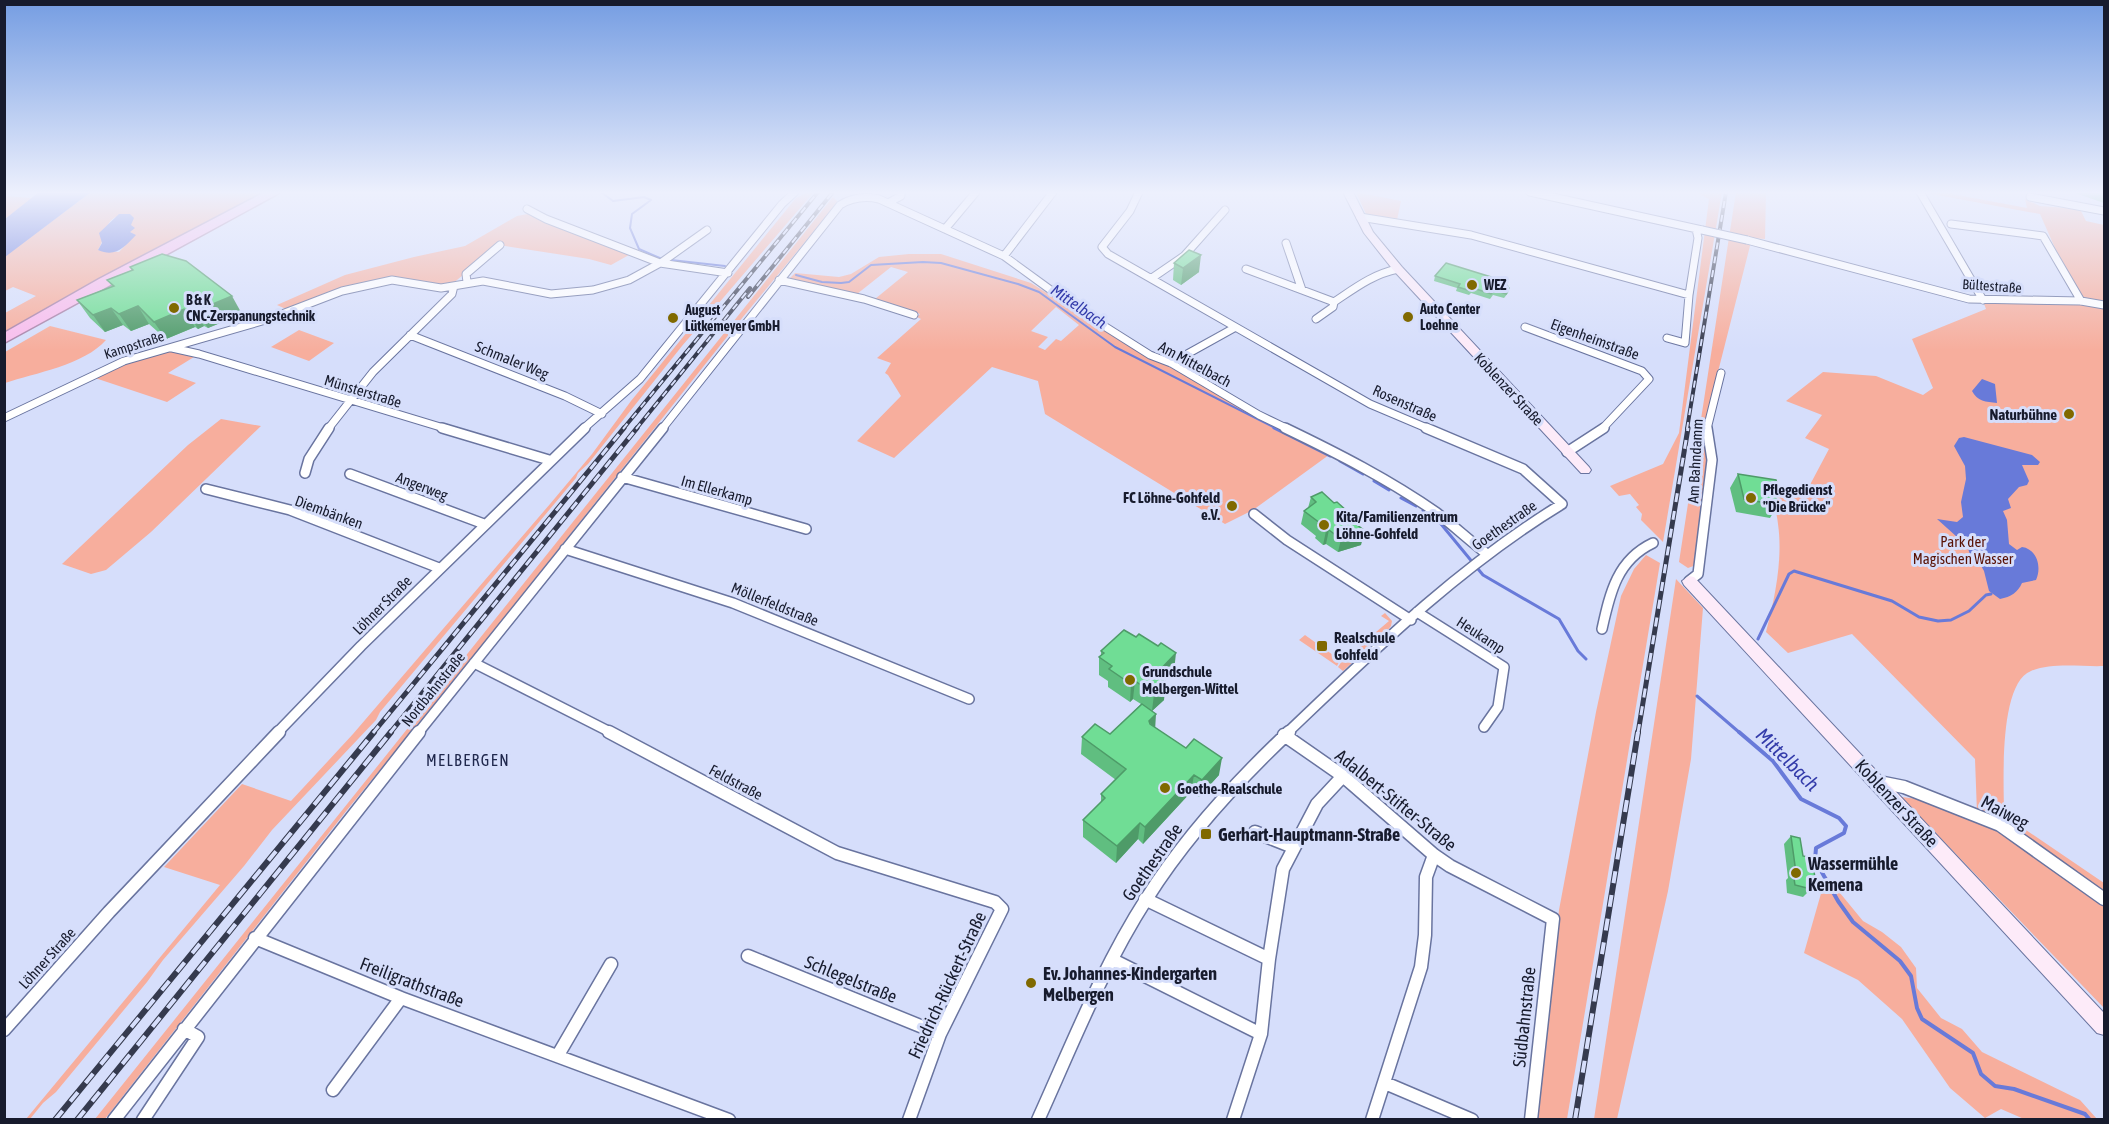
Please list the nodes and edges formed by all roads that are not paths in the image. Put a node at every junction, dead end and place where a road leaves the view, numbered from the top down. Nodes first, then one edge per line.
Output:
1 (175, 244) edge
2 (617, 244) edge
3 (686, 244) edge
4 (750, 244) edge
5 (808, 244) edge
6 (979, 244) edge
7 (1013, 244) edge
8 (1105, 244) edge
9 (1194, 244) edge
10 (1286, 244) edge
11 (1378, 244) edge
12 (1506, 244) edge
13 (1697, 244) edge
14 (1764, 244) edge
15 (1951, 244) edge
16 (2048, 244) edge
17 (500, 245) dead end
18 (1004, 256) junction
19 (663, 261) junction
20 (1246, 269) dead end
21 (1398, 269) junction
22 (728, 273) junction
23 (1152, 278) junction
24 (779, 280) junction
25 (467, 282) junction
26 (454, 286) junction
27 (1302, 290) junction
28 (1689, 296) junction
29 (1983, 300) junction
30 (2081, 301) junction
31 (1334, 302) junction
32 (2104, 305) edge
33 (914, 315) dead end
34 (1316, 319) dead end
35 (1525, 327) dead end
36 (1233, 328) junction
37 (410, 335) junction
38 (1667, 338) dead end
39 (4, 339) edge
40 (170, 347) junction
41 (1171, 363) junction
42 (1721, 373) dead end
43 (351, 401) junction
44 (602, 414) junction
45 (4, 418) edge
46 (1567, 452) junction
47 (549, 460) junction
48 (1585, 470) dead end
49 (305, 473) dead end
50 (350, 474) dead end
51 (622, 477) junction
52 (206, 489) dead end
53 (1562, 504) joint
54 (1254, 514) dead end
55 (484, 524) junction
56 (806, 529) dead end
57 (1653, 543) dead end
58 (565, 549) junction
59 (1487, 554) junction
60 (439, 568) junction
61 (1689, 581) joint
62 (1414, 616) junction
63 (1602, 629) dead end
64 (474, 663) junction
65 (969, 699) dead end
66 (1484, 727) dead end
67 (1284, 735) junction
68 (1343, 776) junction
69 (1877, 781) junction
70 (1255, 832) dead end
71 (1293, 848) junction
72 (1434, 855) junction
73 (1145, 899) junction
74 (2104, 899) edge
75 (995, 902) joint
76 (1553, 919) joint
77 (255, 938) junction
78 (748, 956) dead end
79 (1269, 959) junction
80 (1113, 960) junction
81 (611, 964) dead end
82 (401, 998) junction
83 (2104, 1026) edge
84 (184, 1029) junction
85 (4, 1030) edge
86 (940, 1034) junction
87 (1261, 1034) junction
88 (558, 1055) junction
89 (1385, 1083) junction
90 (333, 1090) dead end
91 (114, 1119) edge
92 (144, 1119) edge
93 (729, 1119) edge
94 (909, 1119) edge
95 (1038, 1119) edge
96 (1233, 1119) edge
97 (1372, 1119) edge
98 (1472, 1119) edge
99 (1531, 1119) edge

1 - 39 highway
2 - 19 street
3 - 19 street, Kampstraße
4 - 22 street, Löhner Straße
5 - 24 street, Nordbahnstraße
6 - 18 street, Am Mittelbach
7 - 18 street
8 - 23 street, Rosenstraße
9 - 23 street
10 - 27 street
11 - 21 street, Koblenzer Straße
12 - 28 street
13 - 28 street
14 - 29 street, Bültestraße, bridge
15 - 29 street
16 - 30 street
17 - 25 street
18 - 41 street, Am Mittelbach
19 - 22 street
19 - 25 street, Kampstraße
20 - 27 street
21 - 31 street
21 - 46 street, Koblenzer Straße
22 - 44 street, Löhner Straße
23 - 36 street, Rosenstraße
24 - 33 street
24 - 51 street, Nordbahnstraße
25 - 26 street, Kampstraße
26 - 37 street
26 - 40 street, Kampstraße
27 - 31 street
28 - 38 street
29 - 30 street, Bültestraße
30 - 32 street, Bültestraße
31 - 34 street
35 - 46 street, Eigenheimstraße
36 - 41 street
36 - 53 street, Rosenstraße
37 - 43 street
37 - 44 street, Schmaler Weg
40 - 43 street, Münsterstraße
40 - 45 street, Kampstraße
41 - 59 street, Am Mittelbach
42 - 61 street, Am Bahndamm
43 - 47 street, Münsterstraße
43 - 49 street
44 - 47 street, Löhner Straße
46 - 48 street, Koblenzer Straße
47 - 55 street, Löhner Straße
50 - 55 street, Angerweg
51 - 56 street, Im Ellerkamp
51 - 58 street, Nordbahnstraße
52 - 60 street, Diembänken
53 - 59 street, Goethestraße
54 - 62 street
55 - 60 street, Löhner Straße
57 - 63 street
58 - 64 street, Nordbahnstraße
58 - 65 street, Möllerfeldstraße
59 - 62 street, Goethestraße
60 - 85 street, Löhner Straße
61 - 69 street, Koblenzer Straße
62 - 66 street, Heukamp
62 - 67 street, Goethestraße
64 - 75 street, Feldstraße
64 - 77 street, Nordbahnstraße
67 - 68 street, Adalbert-Stifter-Straße
67 - 73 street, Goethestraße
68 - 71 street
68 - 72 street, Adalbert-Stifter-Straße
69 - 74 street, Maiweg
69 - 83 street, Koblenzer Straße
70 - 71 street
71 - 79 street
72 - 76 street, Adalbert-Stifter-Straße
72 - 89 street
73 - 79 street
73 - 80 street, Goethestraße
75 - 86 street, Friedrich-Rückert-Straße
76 - 99 street, Südbahnstraße
77 - 82 street, Freiligrathstraße
77 - 84 street, Nordbahnstraße
78 - 86 street, Schlegelstraße
79 - 87 street
80 - 87 street
80 - 95 street, Goethestraße
81 - 88 street
82 - 88 street, Freiligrathstraße
82 - 90 street
84 - 91 street, Nordbahnstraße
84 - 92 street
86 - 94 street, Friedrich-Rückert-Straße
87 - 96 street
88 - 93 street, Freiligrathstraße
89 - 97 street
89 - 98 street

